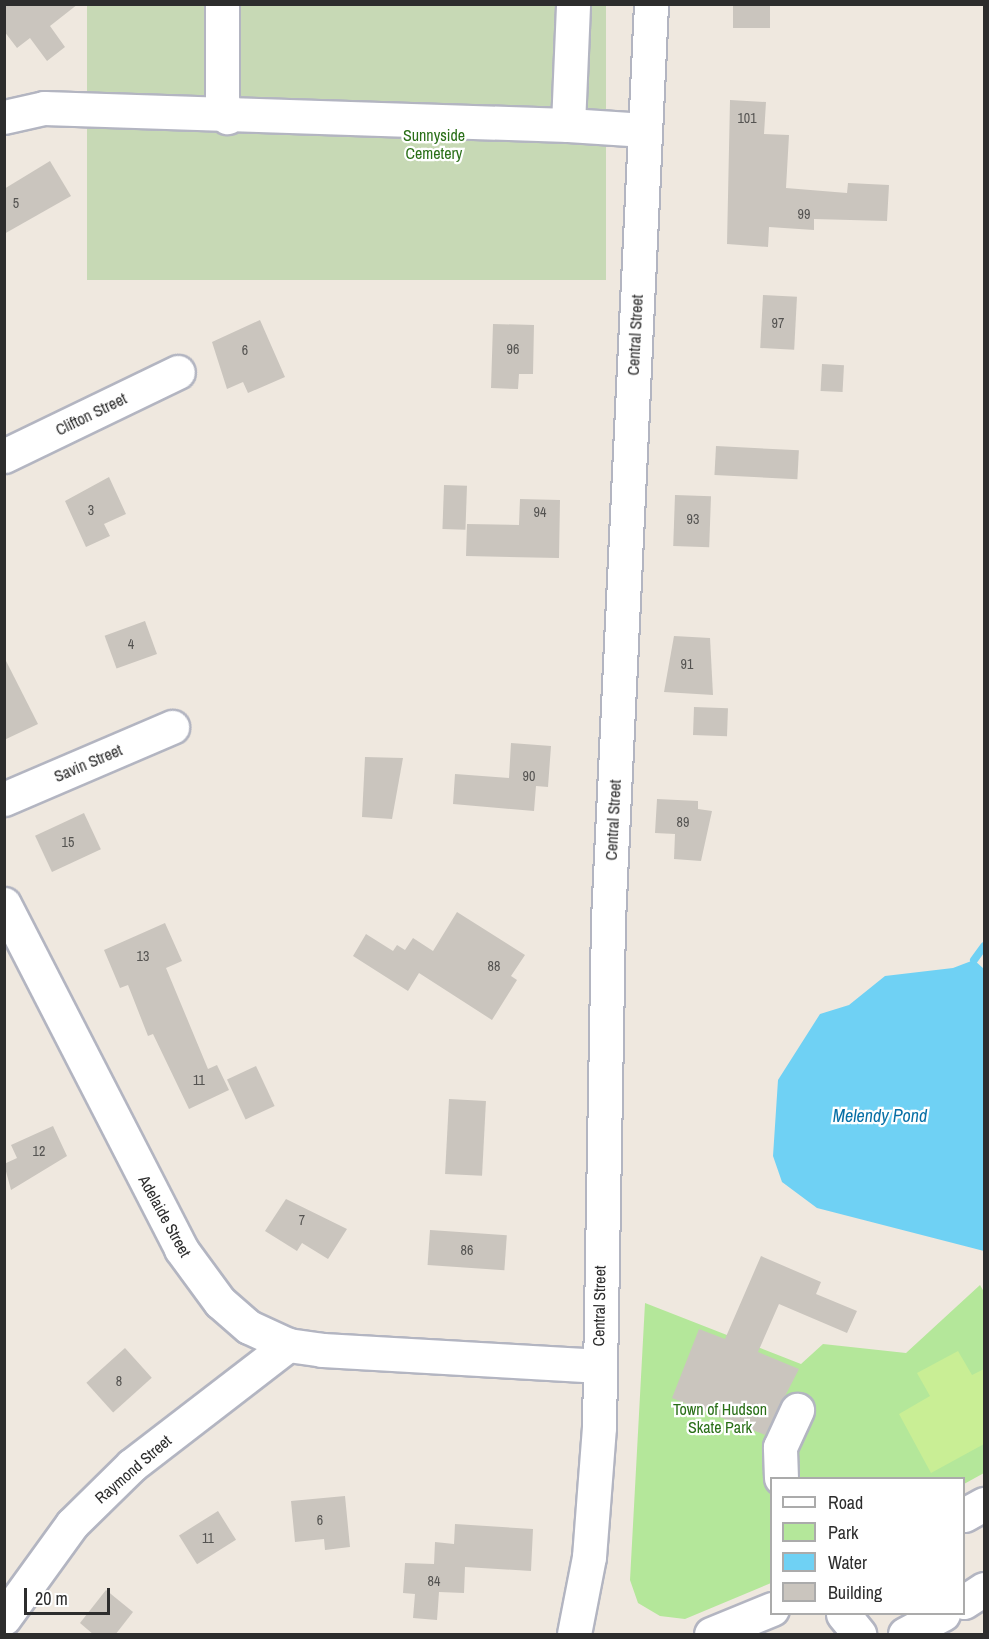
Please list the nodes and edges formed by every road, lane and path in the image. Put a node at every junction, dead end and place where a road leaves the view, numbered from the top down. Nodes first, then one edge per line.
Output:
1 (222, 4) edge
2 (573, 4) edge
3 (651, 4) edge
4 (4, 117) edge
5 (227, 117) junction
6 (568, 125) junction
7 (645, 130) junction
8 (178, 372) dead end
9 (4, 456) edge
10 (172, 727) dead end
11 (4, 799) edge
12 (4, 904) edge
13 (288, 1345) junction
14 (598, 1366) junction
15 (797, 1410) dead end
16 (781, 1477) edge
17 (984, 1589) edge
18 (965, 1601) edge
19 (770, 1609) edge
20 (844, 1615) edge
21 (941, 1615) edge
22 (4, 1618) edge
23 (582, 1633) edge
24 (711, 1635) edge
25 (859, 1635) edge
26 (905, 1635) edge

1 - 5 street
2 - 6 street
3 - 7 street, Central Street
4 - 5 street
5 - 6 street
6 - 7 street
7 - 14 street, Central Street
8 - 9 street, Clifton Street
10 - 11 street, Savin Street
12 - 13 street, Adelaide Street
13 - 14 street, Adelaide Street
13 - 22 street, Raymond Street
14 - 23 street, Central Street
15 - 16 street
17 - 18 street
19 - 24 street
20 - 25 street
21 - 26 street

